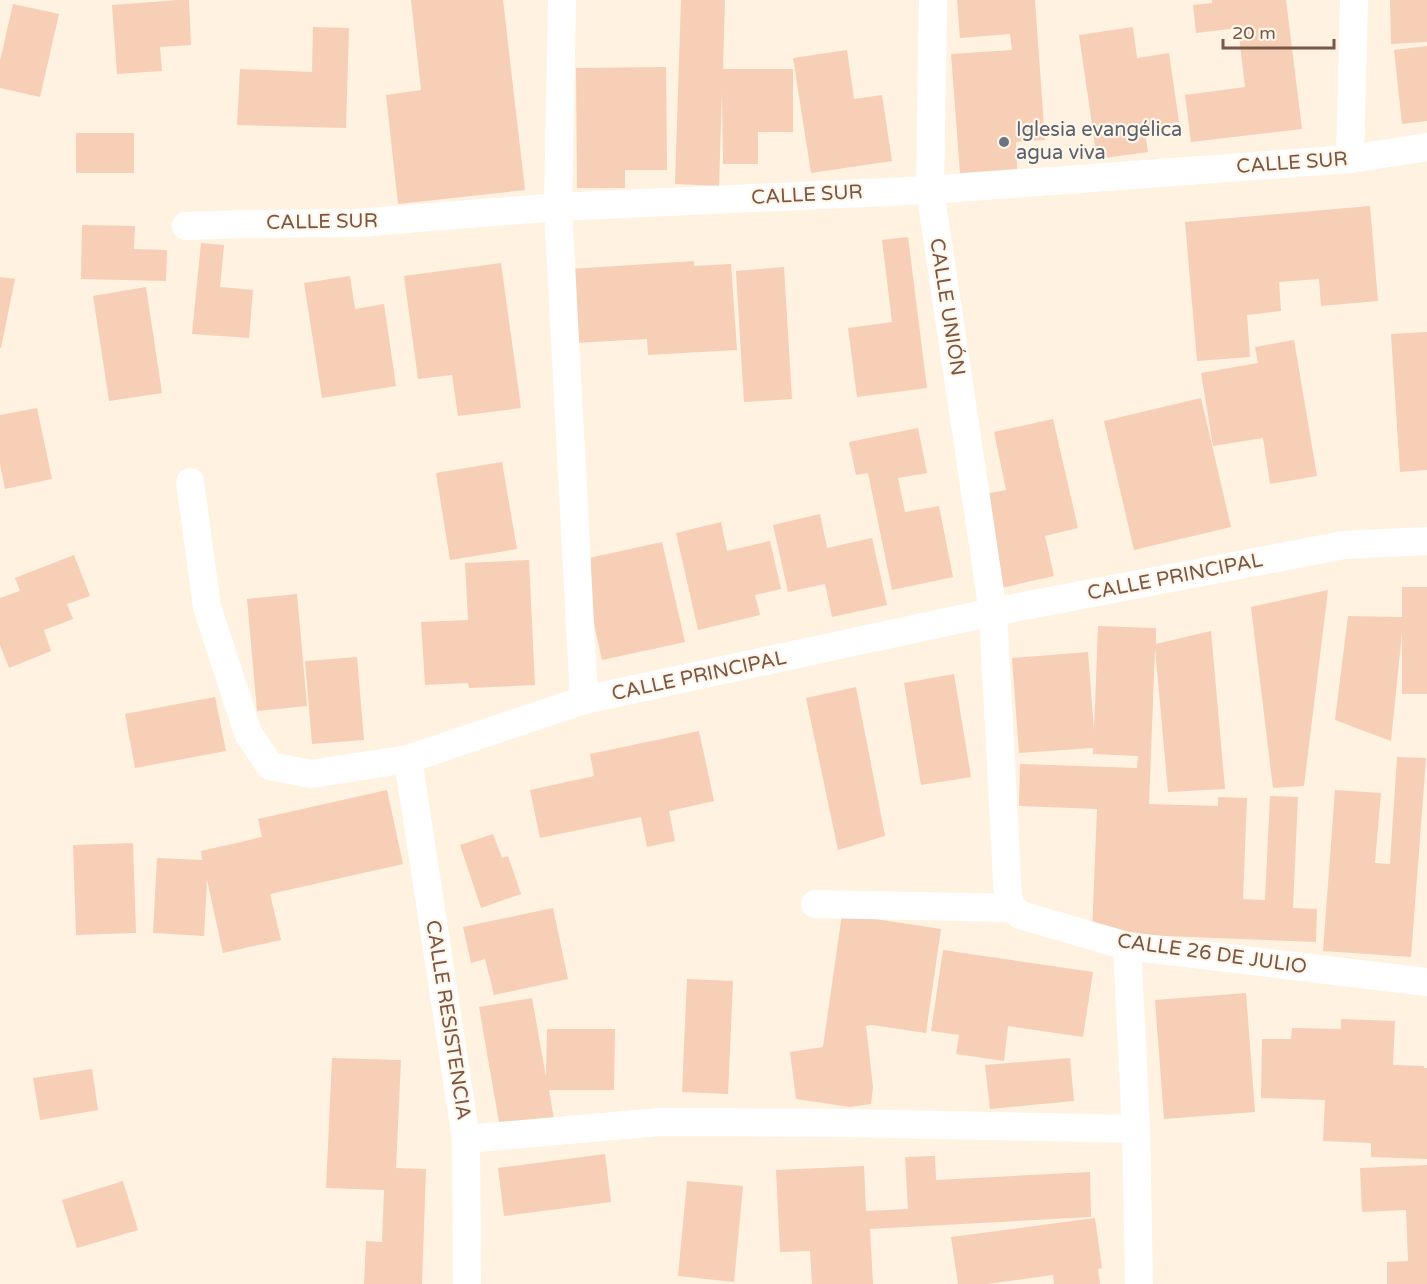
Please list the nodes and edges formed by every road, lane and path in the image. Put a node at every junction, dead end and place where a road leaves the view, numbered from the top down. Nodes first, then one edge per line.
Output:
1 (562, 0) edge
2 (933, 0) edge
3 (1354, 0) edge
4 (1427, 147) edge
5 (1350, 159) junction
6 (930, 190) junction
7 (558, 207) junction
8 (186, 226) dead end
9 (190, 482) dead end
10 (1427, 541) edge
11 (993, 612) junction
12 (584, 700) junction
13 (408, 759) junction
14 (815, 904) dead end
15 (1012, 908) junction
16 (1127, 946) junction
17 (1427, 982) edge
18 (1136, 1129) junction
19 (466, 1139) junction
20 (466, 1284) edge
21 (1139, 1284) edge

1 - 7 street
2 - 6 street, CALLE UNIÓN
3 - 5 street
4 - 5 street, CALLE SUR
5 - 6 street, CALLE SUR
6 - 7 street, CALLE SUR
6 - 11 street, CALLE UNIÓN
7 - 8 street, CALLE SUR
7 - 12 street
9 - 13 street, CALLE PRINCIPAL
10 - 11 street, CALLE PRINCIPAL
11 - 12 street, CALLE PRINCIPAL
11 - 15 street
12 - 13 street, CALLE PRINCIPAL
13 - 19 street, CALLE RESISTENCIA
14 - 15 street
15 - 16 street, CALLE 26 DE JULIO
16 - 17 street, CALLE 26 DE JULIO
16 - 18 street
18 - 19 street
18 - 21 street
19 - 20 street, CALLE RESISTENCIA

